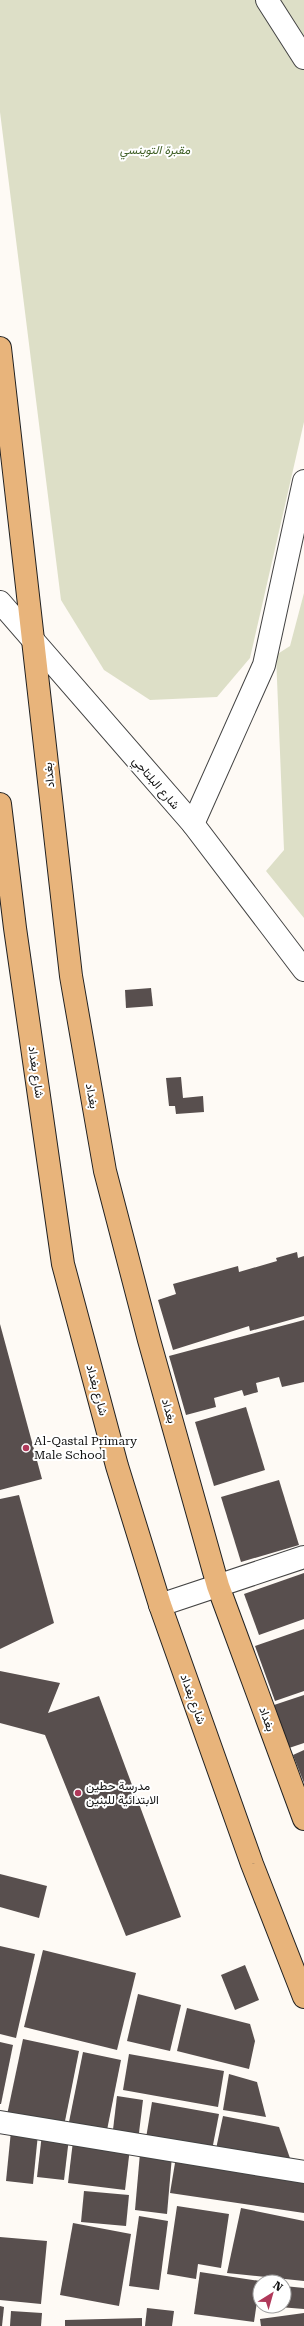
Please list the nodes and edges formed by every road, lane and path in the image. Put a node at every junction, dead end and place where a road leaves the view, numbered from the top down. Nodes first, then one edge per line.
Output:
1 (268, 0) edge
2 (304, 58) edge
3 (0, 348) edge
4 (304, 481) edge
5 (0, 602) edge
6 (34, 641) junction
7 (0, 804) edge
8 (193, 824) junction
9 (304, 970) edge
10 (304, 1557) edge
11 (218, 1586) junction
12 (160, 1605) junction
13 (304, 1819) edge
14 (304, 1997) edge
15 (0, 2122) edge
16 (304, 2172) edge

1 - 2 street
3 - 6 main road, بغداد
4 - 8 street
5 - 6 street, شارع البلتاجي
6 - 8 street, شارع البلتاجي
6 - 11 main road, بغداد
7 - 12 main road, شارع بغداد
8 - 9 street, شارع البلتاجي
10 - 11 street
11 - 12 street
11 - 13 main road, بغداد
12 - 14 main road, شارع بغداد
15 - 16 street

